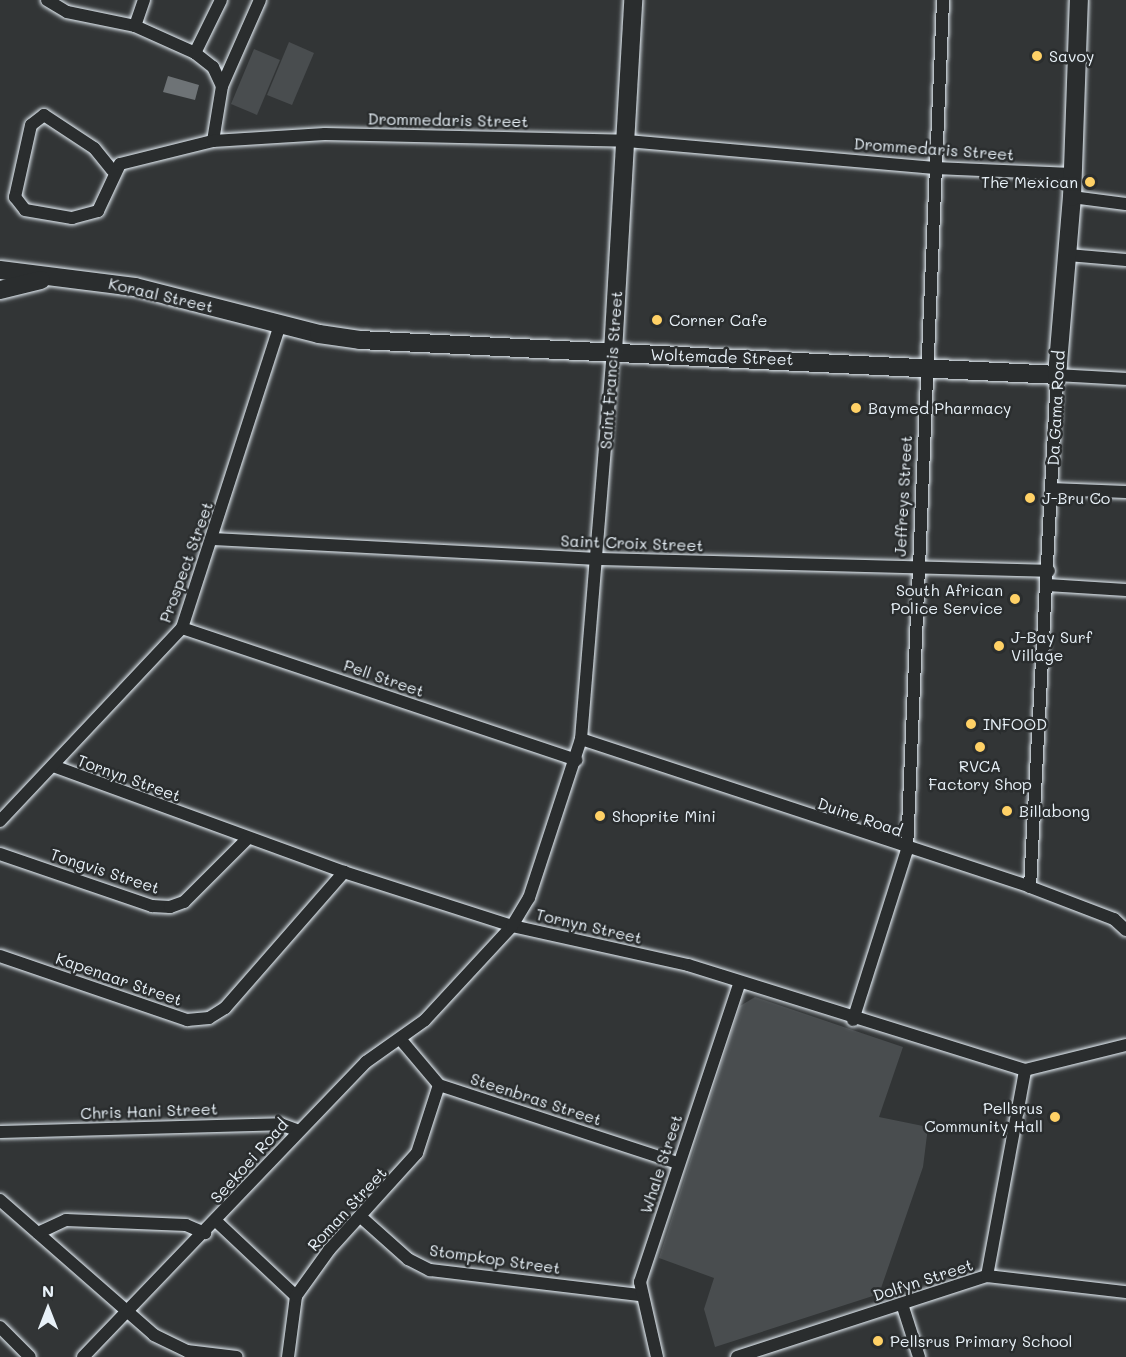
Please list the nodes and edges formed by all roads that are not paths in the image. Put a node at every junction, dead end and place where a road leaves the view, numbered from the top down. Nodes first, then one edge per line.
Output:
1 (46, 0) edge
2 (144, 0) edge
3 (221, 0) edge
4 (260, 0) edge
5 (633, 0) edge
6 (943, 0) edge
7 (1079, 0) edge
8 (135, 26) junction
9 (195, 52) junction
10 (222, 86) junction
11 (213, 141) junction
12 (627, 141) junction
13 (935, 168) junction
14 (112, 170) junction
15 (1072, 174) junction
16 (1072, 197) junction
17 (1126, 204) edge
18 (1068, 255) junction
19 (1126, 260) edge
20 (0, 270) edge
21 (60, 276) junction
22 (0, 290) edge
23 (280, 324) junction
24 (319, 334) joint
25 (614, 352) junction
26 (926, 366) junction
27 (1057, 375) junction
28 (1126, 379) edge
29 (1051, 489) junction
30 (1126, 492) edge
31 (214, 538) junction
32 (596, 559) junction
33 (917, 566) junction
34 (1049, 571) junction
35 (1047, 585) junction
36 (1126, 590) edge
37 (182, 628) junction
38 (581, 739) junction
39 (576, 760) junction
40 (53, 766) junction
41 (0, 821) edge
42 (248, 838) junction
43 (907, 850) junction
44 (0, 854) edge
45 (344, 872) junction
46 (1030, 887) junction
47 (512, 926) junction
48 (1126, 930) edge
49 (0, 956) edge
50 (739, 984) junction
51 (853, 1020) junction
52 (401, 1040) junction
53 (1126, 1045) edge
54 (1025, 1070) junction
55 (439, 1085) junction
56 (299, 1131) junction
57 (0, 1132) edge
58 (678, 1163) junction
59 (0, 1200) edge
60 (362, 1218) junction
61 (216, 1221) junction
62 (38, 1233) junction
63 (205, 1233) junction
64 (987, 1276) junction
65 (1126, 1292) edge
66 (640, 1294) junction
67 (296, 1296) junction
68 (902, 1304) junction
69 (129, 1312) junction
70 (0, 1328) edge
71 (183, 1354) edge
72 (30, 1357) edge
73 (83, 1357) edge
74 (237, 1357) edge
75 (288, 1357) edge
76 (657, 1357) edge
77 (737, 1357) edge
78 (919, 1357) edge

1 - 8 street
2 - 8 street
3 - 9 street
4 - 10 street
5 - 12 street, Saint Francis Street
6 - 13 street, Jeffreys Street
7 - 15 street, Da Gama Road
8 - 9 street
9 - 10 street
10 - 11 street
11 - 12 street, Drommedaris Street
11 - 14 street, Drommedaris Street
12 - 13 street, Drommedaris Street
12 - 25 street, Saint Francis Street
13 - 15 street, Drommedaris Street
13 - 26 street, Jeffreys Street
14 - 14 street
15 - 16 street, Da Gama Road
16 - 17 street
16 - 18 street, Da Gama Road
18 - 19 street
18 - 27 street, Da Gama Road
20 - 21 street, Koraal Street
21 - 22 street
21 - 23 street, Koraal Street
23 - 24 street, Koraal Street
23 - 31 street, Prospect Street
24 - 25 street, Woltemade Street
25 - 26 street, Woltemade Street
25 - 32 street, Saint Francis Street
26 - 27 street, Woltemade Street
26 - 33 street, Jeffreys Street
27 - 28 street, Woltemade Street
27 - 29 street, Da Gama Road
29 - 30 street
29 - 34 street, Da Gama Road
31 - 32 street, Saint Croix Street
31 - 37 street, Prospect Street
32 - 33 street, Saint Croix Street
32 - 38 street, Saint Francis Street
33 - 34 street, Saint Croix Street
33 - 43 street, Jeffreys Street
34 - 35 street, Da Gama Road
35 - 36 street
35 - 46 street, Da Gama Road
37 - 39 street, Pell Street
37 - 40 street, Prospect Street
38 - 39 street, Saint Francis Street
38 - 43 street, Duine Road
39 - 47 street, Saint Francis Street
40 - 41 street, Prospect Street
40 - 42 street, Tornyn Street
42 - 44 street, Tongvis Street
42 - 45 street, Tornyn Street
43 - 46 street, Duine Road
43 - 51 street, Jeffreys Street
45 - 47 street, Tornyn Street
45 - 49 street, Kapenaar Street
46 - 48 street, Duine Road
47 - 50 street, Tornyn Street
47 - 52 street, Seekoei Road
50 - 51 street, Tornyn Street
50 - 58 street, Whale Street
51 - 54 street, Tornyn Street
52 - 55 street
52 - 56 street, Seekoei Road
53 - 54 street
54 - 64 street
55 - 58 street, Steenbras Street
55 - 60 street, Roman Street
56 - 57 street, Chris Hani Street
56 - 61 street, Seekoei Road
58 - 66 street, Whale Street
59 - 62 street
60 - 66 street, Stompkop Street
60 - 67 street, Roman Street
61 - 63 street, Seekoei Road
61 - 67 street
62 - 63 street
62 - 69 street
63 - 69 street, Seekoei Road
64 - 65 street, Dolfyn Street
64 - 68 street, Dolfyn Street
66 - 76 street
67 - 75 street, Roman Street
68 - 77 street, Dolfyn Street
68 - 78 street
69 - 71 street
69 - 73 street, Seekoei Road
70 - 72 street
71 - 74 street

